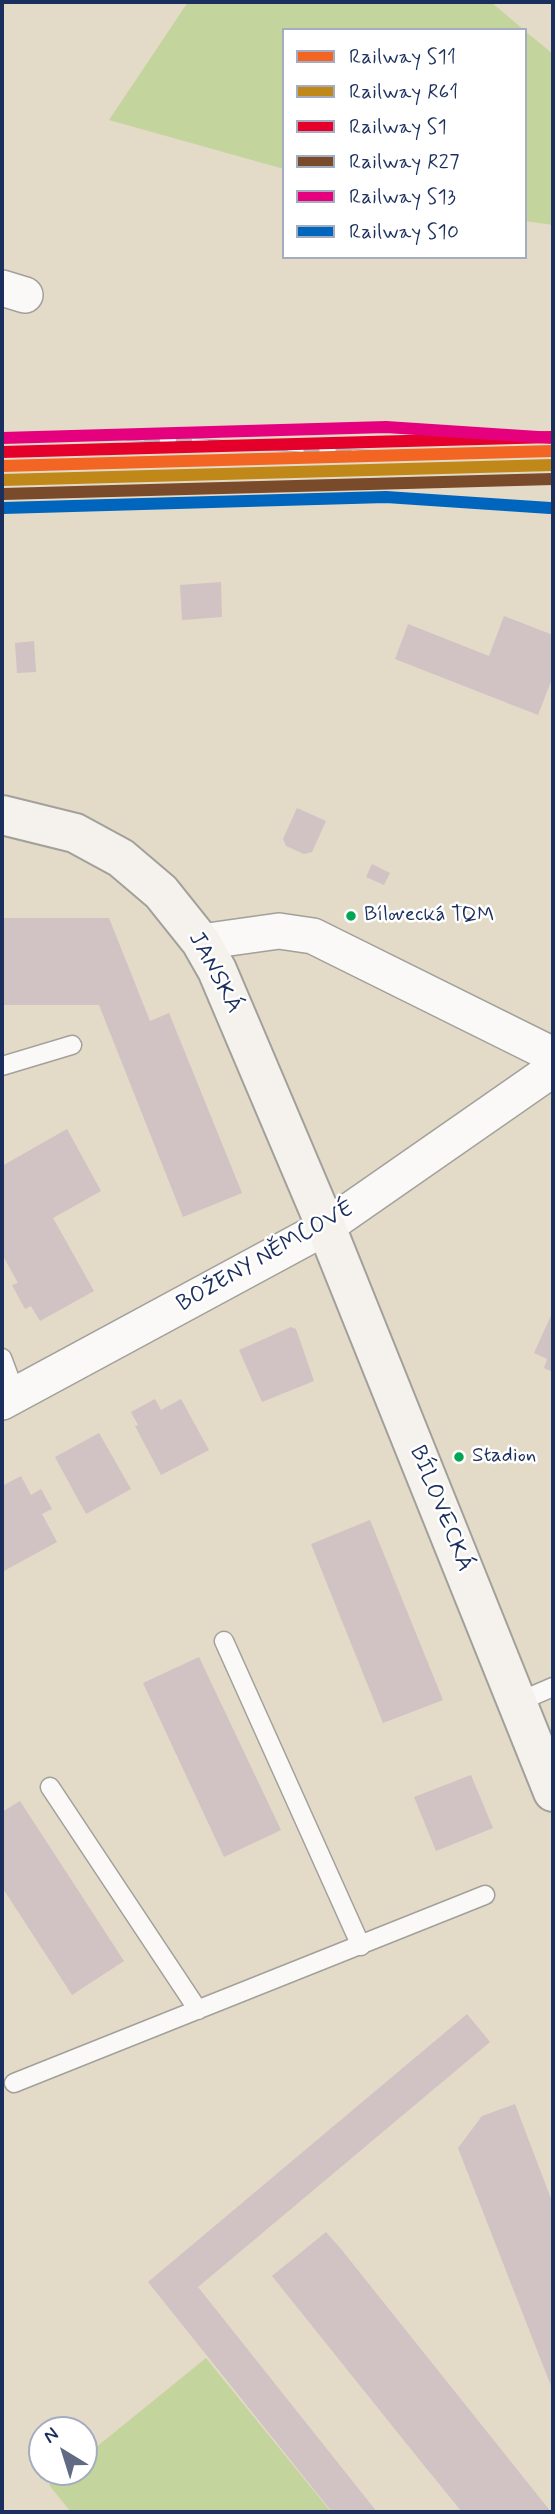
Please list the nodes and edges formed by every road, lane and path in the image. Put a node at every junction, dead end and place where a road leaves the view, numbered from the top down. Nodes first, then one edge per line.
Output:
1 (2, 815) edge
2 (201, 943) junction
3 (72, 1045) dead end
4 (553, 1055) edge
5 (2, 1066) edge
6 (553, 1069) edge
7 (326, 1227) junction
8 (2, 1358) edge
9 (9, 1399) edge
10 (223, 1641) dead end
11 (553, 1688) edge
12 (518, 1702) junction
13 (50, 1787) dead end
14 (553, 1791) edge
15 (485, 1895) dead end
16 (361, 1946) junction
17 (198, 2010) junction
18 (14, 2082) dead end

1 - 2 main road, JANSKÁ
2 - 4 street
2 - 7 main road, JANSKÁ
3 - 5 lane
6 - 7 street, BOŽENY NĚMCOVÉ
7 - 9 street, BOŽENY NĚMCOVÉ
7 - 12 main road, BÍLOVECKÁ
8 - 9 lane
10 - 16 lane
11 - 12 lane
12 - 14 main road, BÍLOVECKÁ
13 - 17 lane
15 - 16 lane
16 - 17 lane
17 - 18 lane

